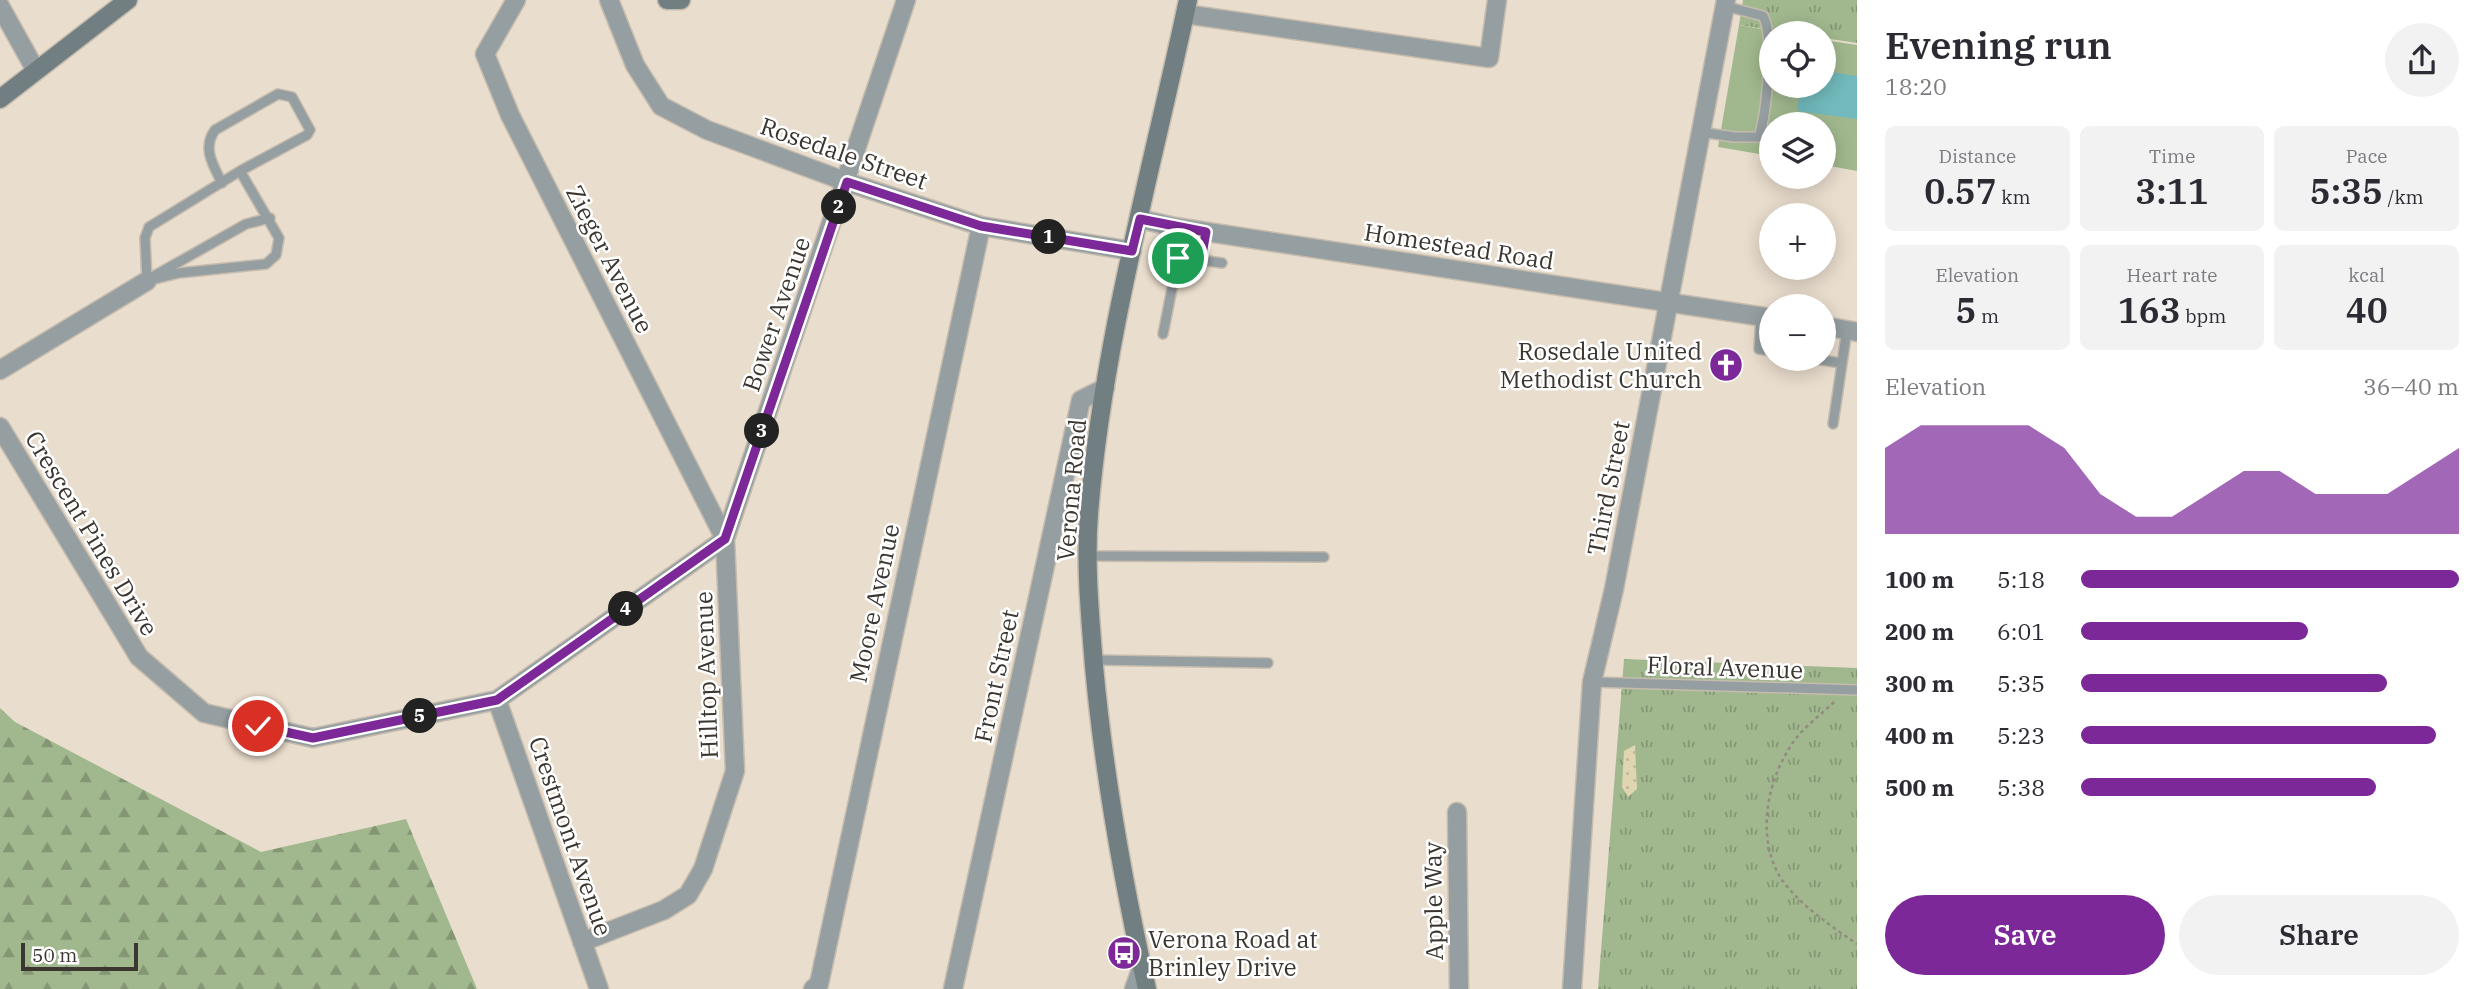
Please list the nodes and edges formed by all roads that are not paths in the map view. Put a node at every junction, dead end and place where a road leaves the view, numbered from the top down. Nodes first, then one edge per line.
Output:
1 (128, 0) edge
2 (516, 0) edge
3 (609, 0) edge
4 (667, 0) edge
5 (681, 0) edge
6 (906, 0) edge
7 (1497, 0) edge
8 (1726, 3) edge
9 (0, 6) edge
10 (1186, 7) edge
11 (35, 69) junction
12 (0, 99) edge
13 (1701, 132) junction
14 (240, 171) junction
15 (847, 182) junction
16 (222, 183) junction
17 (270, 218) junction
18 (1140, 219) junction
19 (981, 226) junction
20 (1206, 232) junction
21 (1132, 251) junction
22 (1201, 260) junction
23 (1222, 263) dead end
24 (146, 281) junction
25 (1668, 303) junction
26 (1759, 317) edge
27 (1852, 331) edge
28 (1163, 334) dead end
29 (1836, 362) edge
30 (1841, 363) junction
31 (0, 370) edge
32 (1105, 388) junction
33 (1833, 424) dead end
34 (0, 427) edge
35 (725, 539) junction
36 (1088, 556) junction
37 (1324, 557) dead end
38 (1094, 660) junction
39 (1268, 663) dead end
40 (1592, 682) junction
41 (1852, 690) edge
42 (497, 700) junction
43 (1457, 812) dead end
44 (582, 942) junction
45 (1142, 967) junction
46 (599, 989) edge
47 (813, 989) edge
48 (953, 989) edge
49 (1134, 989) edge
50 (1147, 989) edge
51 (1459, 989) edge
52 (1572, 989) edge

1 - 11 street
2 - 35 street, Zieger Avenue
3 - 15 street, Rosedale Street
4 - 5 street
6 - 15 street, Bower Avenue
7 - 10 street
8 - 13 street, Third Street
8 - 13 lane
9 - 11 street
10 - 18 street, Verona Road
11 - 12 street
13 - 25 street, Third Street
14 - 16 lane
14 - 16 lane
14 - 17 lane
15 - 19 street, Rosedale Street
15 - 35 street, Bower Avenue
16 - 24 lane
17 - 24 lane
17 - 24 lane
18 - 20 street, Homestead Road
18 - 21 street, Verona Road
19 - 21 street, Rosedale Street
19 - 47 street, Moore Avenue
20 - 22 lane
20 - 25 street, Homestead Road
21 - 32 street, Verona Road
22 - 23 lane
22 - 28 lane
24 - 31 street
25 - 26 street, Homestead Road
25 - 40 street, Third Street
27 - 30 lane
29 - 30 lane
30 - 33 lane
32 - 36 street, Verona Road
32 - 48 street, Front Street
34 - 42 street, Crescent Pines Drive
35 - 42 street
35 - 44 street, Hilltop Avenue
36 - 37 lane
36 - 38 street, Verona Road
38 - 39 lane
38 - 45 street, Verona Road
40 - 41 lane, Floral Avenue
40 - 52 street, Third Street
42 - 44 street, Crestmont Avenue
43 - 51 street, Apple Way
44 - 46 street, Crestmont Avenue
45 - 49 street
45 - 50 street, Verona Road

